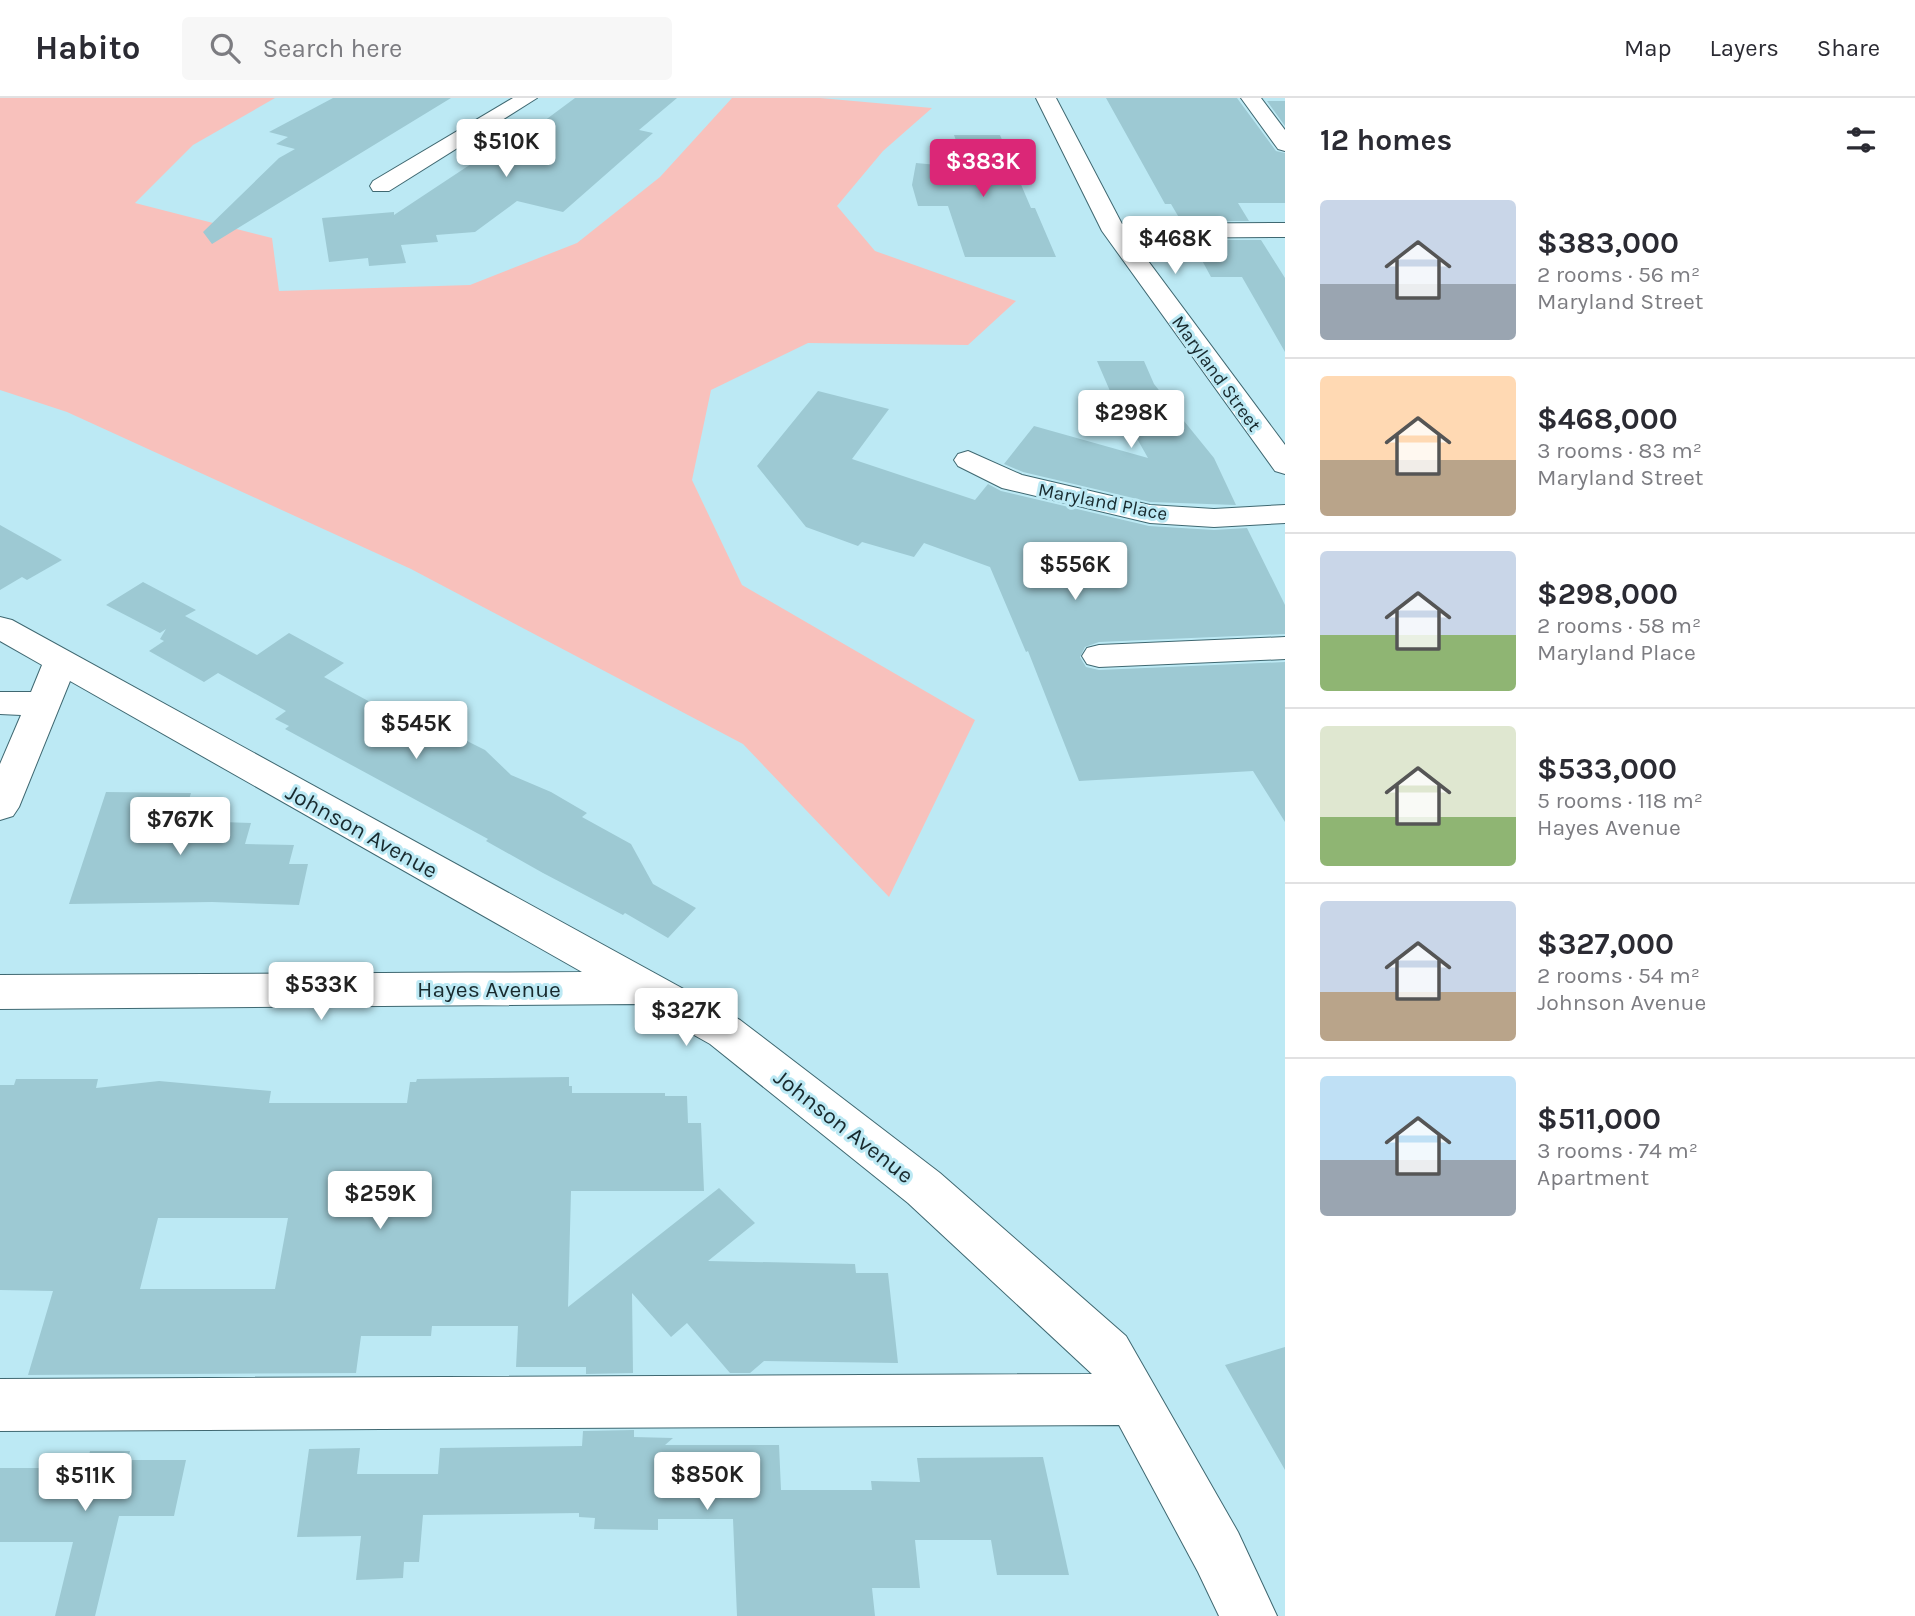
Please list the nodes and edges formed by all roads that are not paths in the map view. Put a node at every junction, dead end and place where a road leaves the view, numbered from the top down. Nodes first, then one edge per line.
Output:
1 (527, 98) edge
2 (1046, 98) edge
3 (1251, 98) edge
4 (1285, 145) edge
5 (381, 186) dead end
6 (1285, 230) edge
7 (1114, 231) junction
8 (968, 460) dead end
9 (1285, 465) edge
10 (1285, 514) edge
11 (0, 627) edge
12 (1285, 648) edge
13 (1099, 656) dead end
14 (61, 661) junction
15 (0, 704) edge
16 (43, 704) junction
17 (0, 807) edge
18 (642, 988) junction
19 (0, 992) edge
20 (1134, 1399) junction
21 (0, 1405) edge
22 (1248, 1616) edge

1 - 5 street
2 - 7 street, Maryland Street
3 - 4 street
6 - 7 street
7 - 9 street, Maryland Street
8 - 10 street, Maryland Place
11 - 14 street, Johnson Avenue
12 - 13 street
14 - 16 street
14 - 18 street, Johnson Avenue
15 - 16 street
16 - 17 street
18 - 19 street, Hayes Avenue
18 - 20 street, Johnson Avenue
20 - 21 street
20 - 22 street, Johnson Avenue

